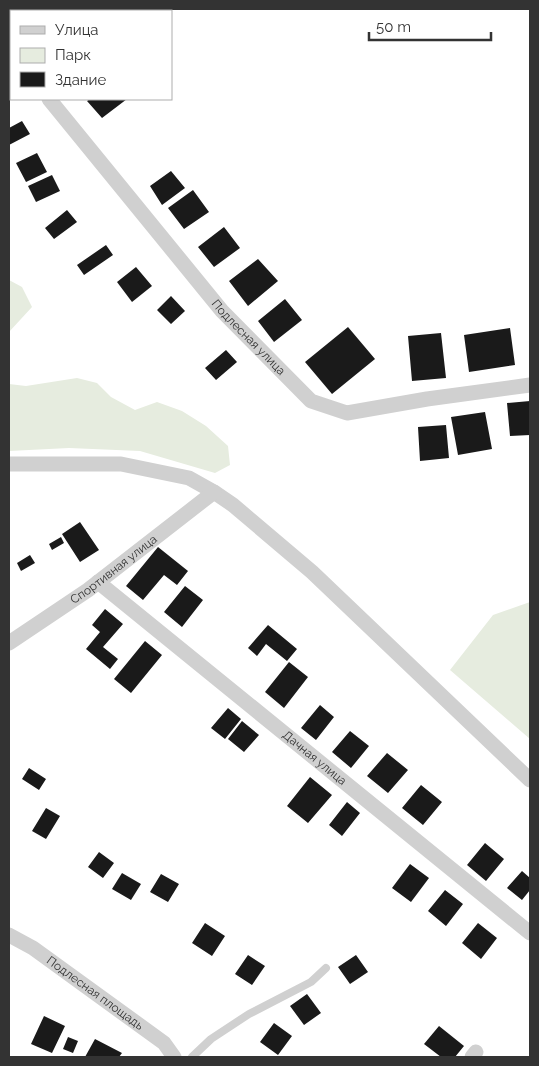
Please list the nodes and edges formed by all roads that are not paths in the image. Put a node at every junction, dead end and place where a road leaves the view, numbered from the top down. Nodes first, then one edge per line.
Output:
1 (50, 100) edge
2 (530, 385) edge
3 (9, 464) edge
4 (214, 492) junction
5 (98, 582) junction
6 (9, 643) edge
7 (530, 780) edge
8 (530, 933) edge
9 (9, 935) edge
10 (326, 968) dead end
11 (174, 1057) edge
12 (192, 1057) edge

1 - 2 street, Подлесная улица
3 - 4 street
4 - 5 street, Спортивная улица
4 - 7 street
5 - 6 street, Спортивная улица
5 - 8 street, Дачная улица
9 - 11 street, Подлесная площадь
10 - 12 lane

